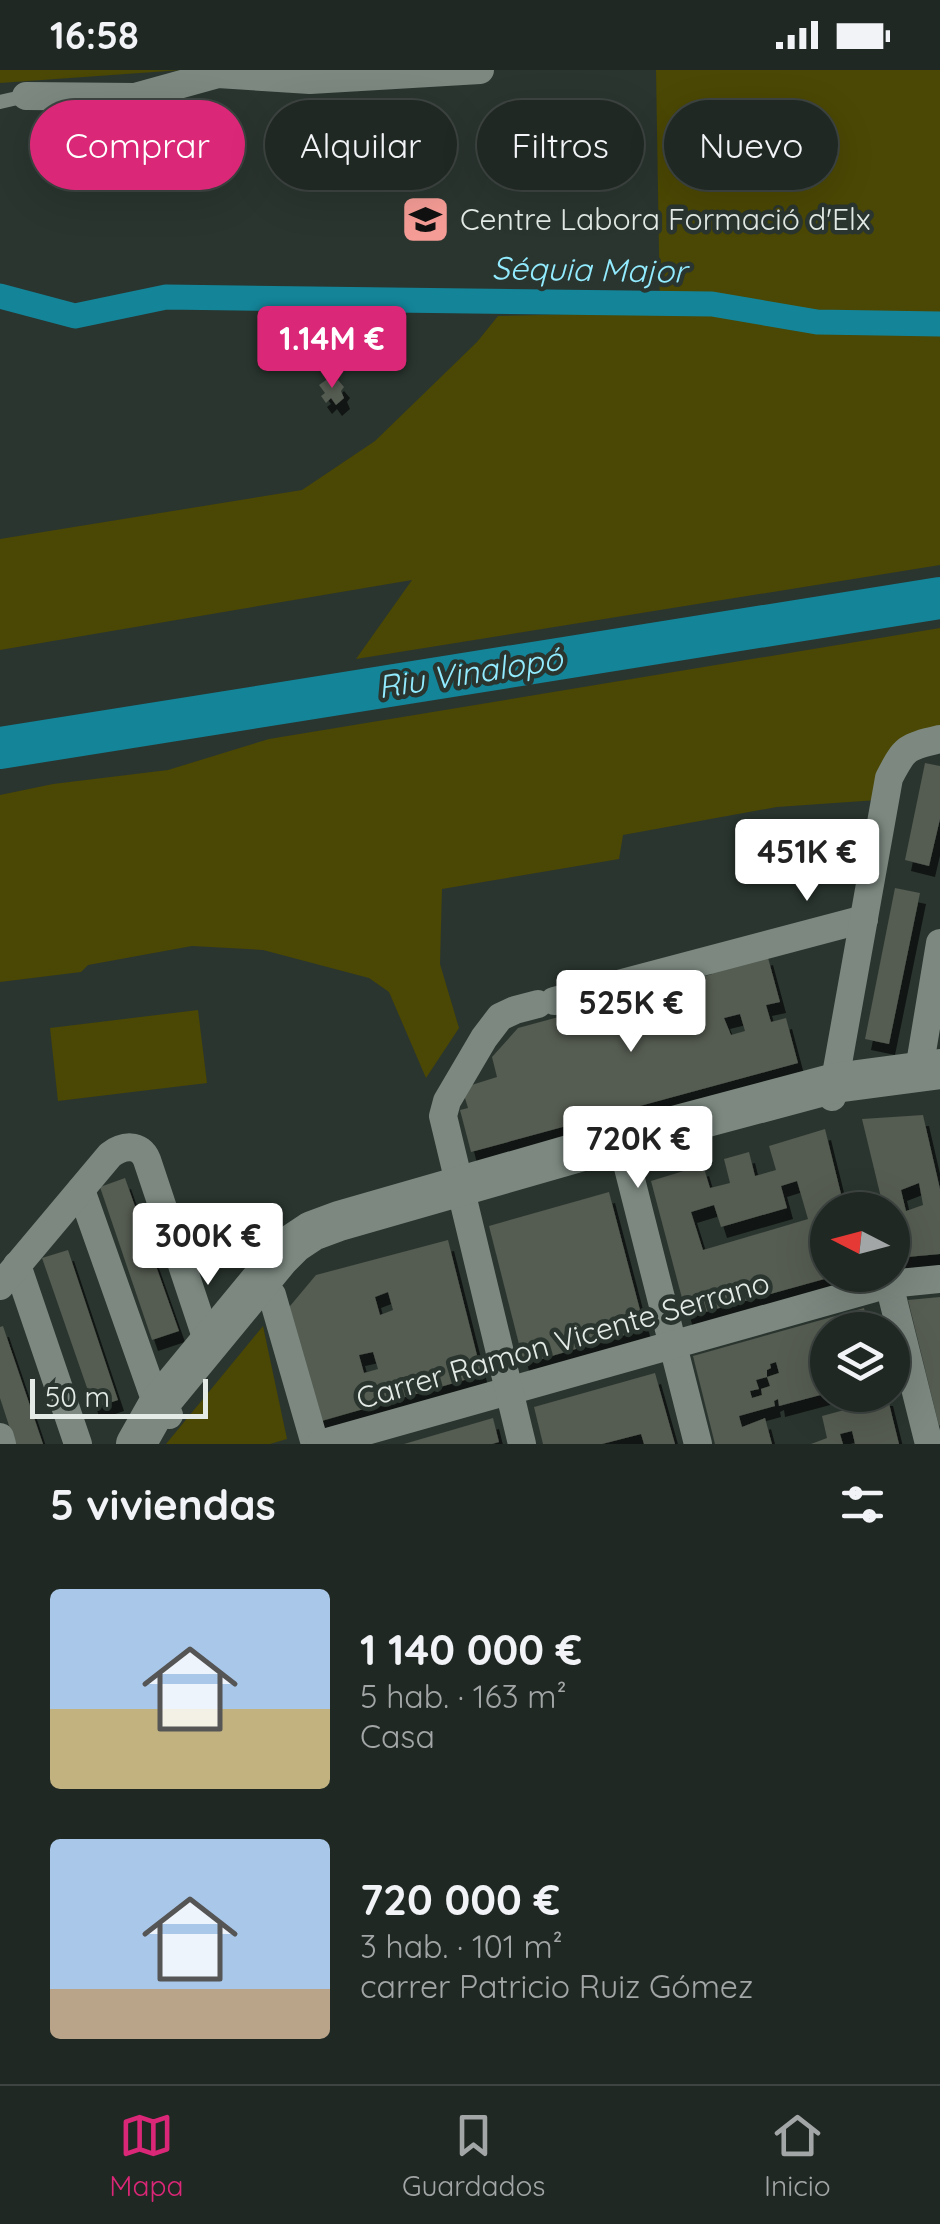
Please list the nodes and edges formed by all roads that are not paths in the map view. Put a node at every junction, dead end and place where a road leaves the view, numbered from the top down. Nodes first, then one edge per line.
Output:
1 (480, 70) edge
2 (445, 72) edge
3 (13, 99) edge
4 (940, 739) edge
5 (864, 919) junction
6 (940, 943) edge
7 (933, 1075) edge
8 (833, 1091) junction
9 (623, 1149) junction
10 (81, 1190) junction
11 (462, 1195) junction
12 (317, 1238) junction
13 (8, 1275) edge
14 (940, 1279) edge
15 (910, 1282) edge
16 (860, 1292) edge
17 (891, 1292) edge
18 (272, 1294) junction
19 (208, 1342) junction
20 (673, 1343) junction
21 (508, 1389) junction
22 (164, 1410) junction
23 (78, 1444) edge
24 (137, 1444) edge
25 (317, 1444) edge
26 (522, 1444) edge
27 (698, 1444) edge
28 (929, 1444) edge

1 - 2 street
2 - 3 street
4 - 5 street
5 - 8 street
5 - 11 street
6 - 7 street
7 - 8 street
8 - 9 street
9 - 11 street
9 - 20 street
10 - 13 street
10 - 19 street
10 - 22 street
11 - 12 street
11 - 21 street
12 - 18 street
12 - 19 street
13 - 23 street
14 - 15 street, Carrer Ramon Vicente Serrano
16 - 20 street, Carrer Ramon Vicente Serrano
17 - 28 street
18 - 22 street
18 - 25 street
19 - 22 street
20 - 21 street, Carrer Ramon Vicente Serrano
20 - 27 street
21 - 25 street, Carrer Ramon Vicente Serrano
21 - 26 street
22 - 24 street

